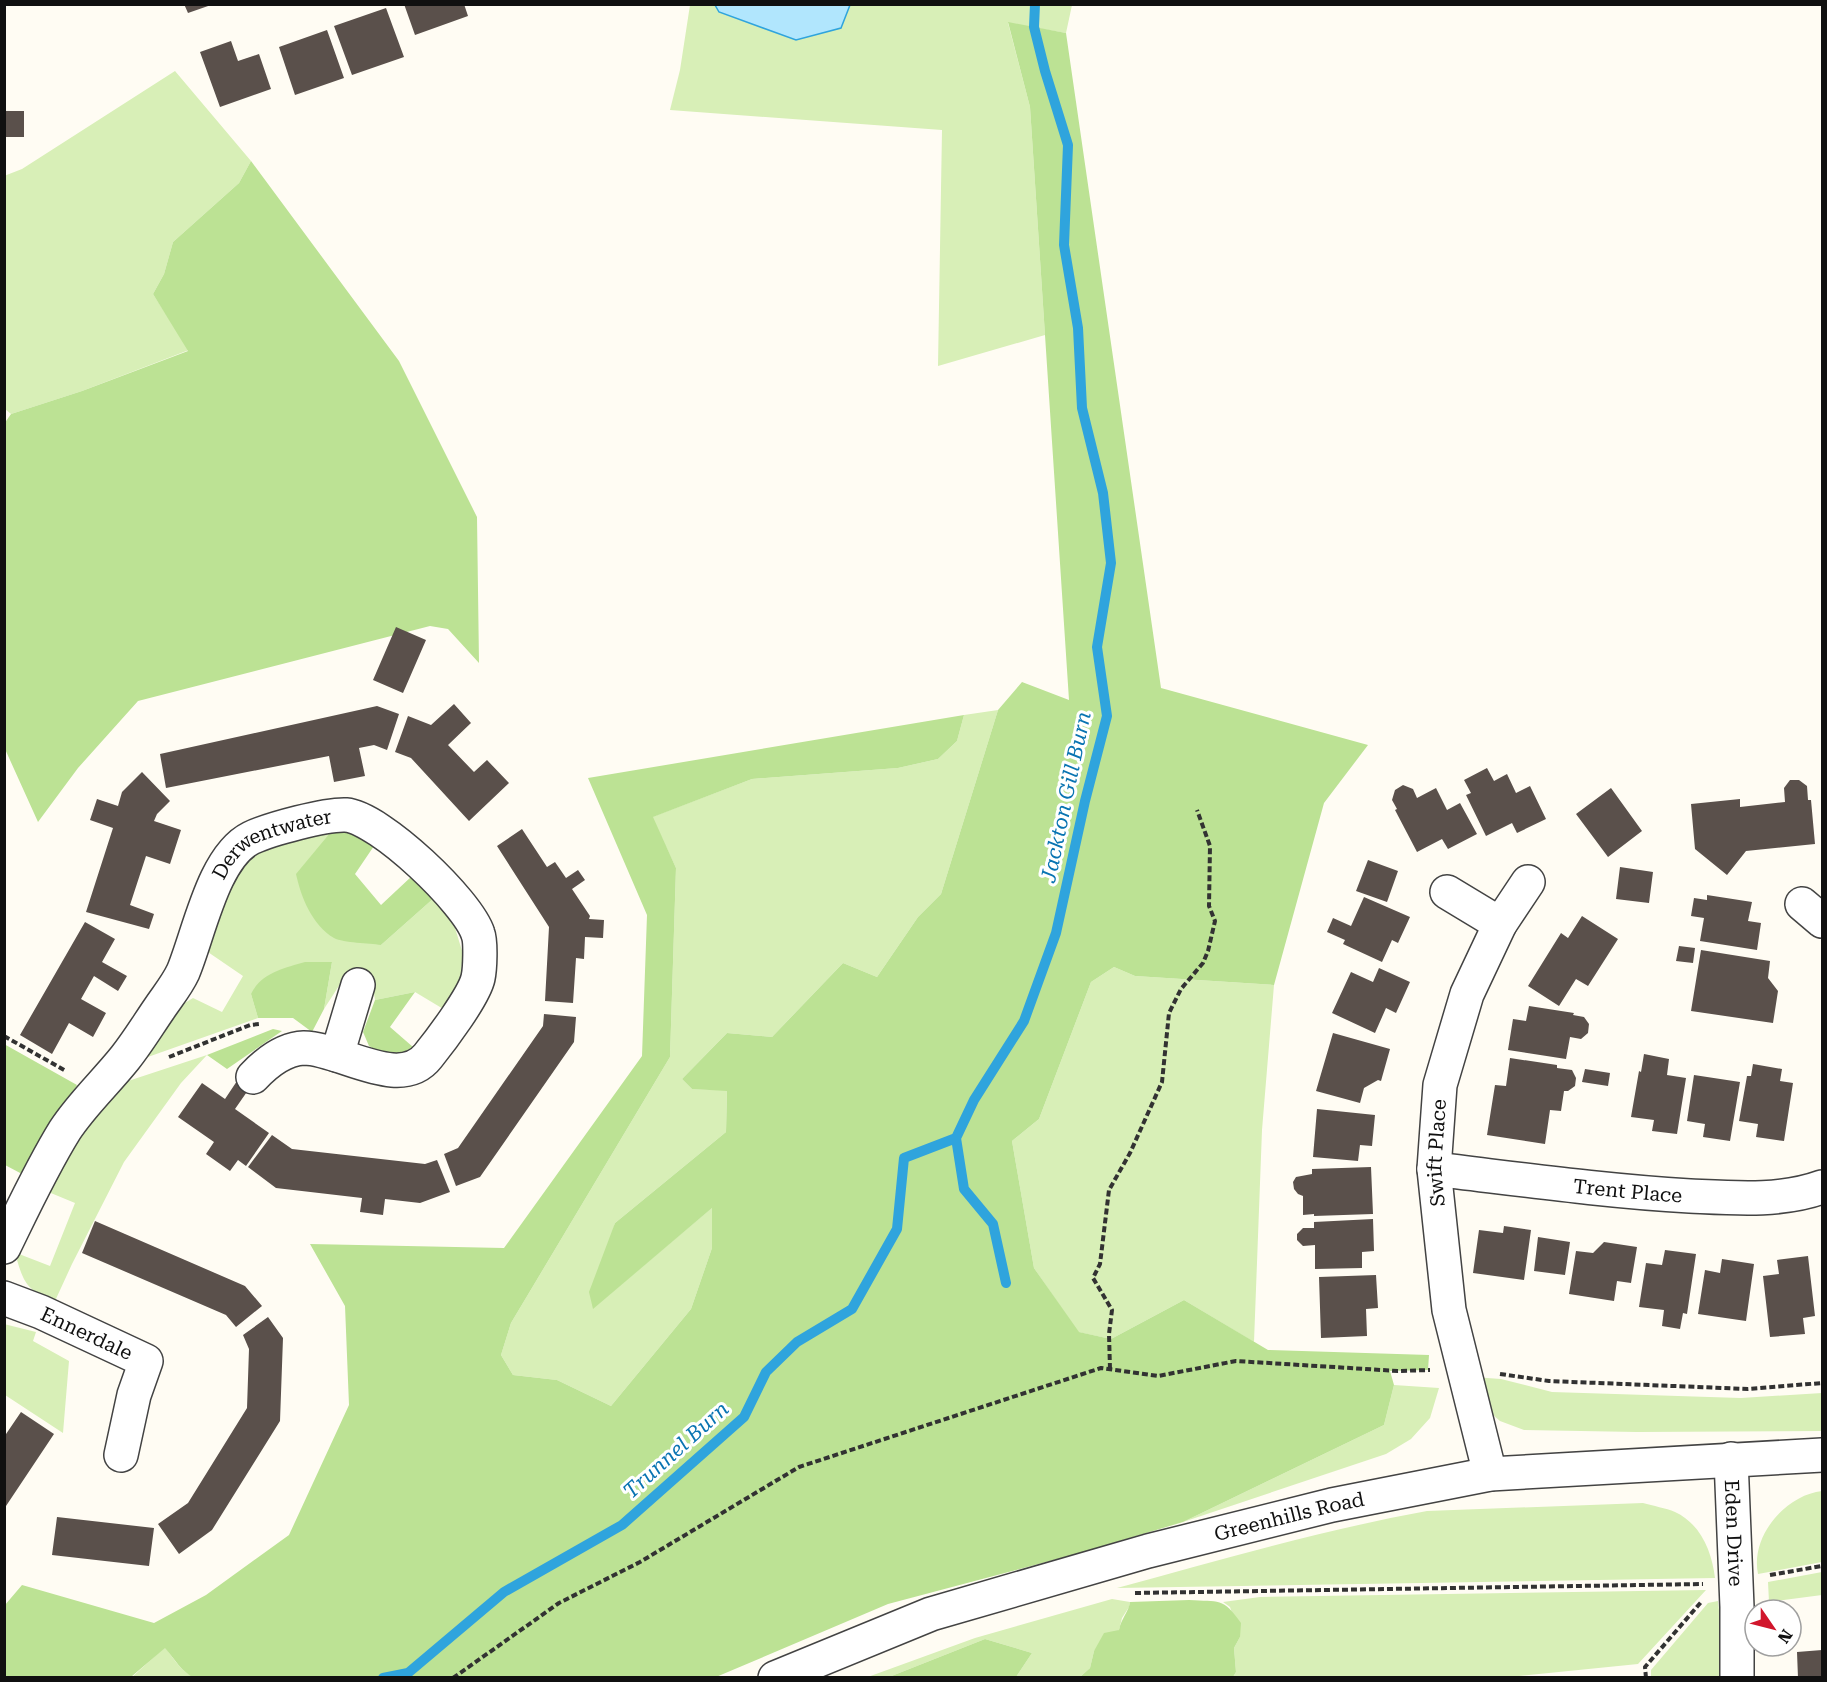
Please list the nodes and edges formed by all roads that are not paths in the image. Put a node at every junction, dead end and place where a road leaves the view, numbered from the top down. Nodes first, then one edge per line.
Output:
1 (1528, 882) dead end
2 (1447, 892) dead end
3 (1500, 924) junction
4 (358, 985) dead end
5 (337, 1055) junction
6 (253, 1077) dead end
7 (1434, 1169) junction
8 (1822, 1187) edge
9 (4, 1247) edge
10 (4, 1298) edge
11 (121, 1455) dead end
12 (1822, 1455) edge
13 (1731, 1459) junction
14 (1490, 1474) junction
15 (775, 1677) edge
16 (1737, 1677) edge

1 - 3 street, Swift Place
2 - 3 street
3 - 7 street, Swift Place
4 - 5 street
5 - 6 street, Derwentwater
5 - 9 street, Derwentwater
7 - 8 street, Trent Place
7 - 14 street, Swift Place
10 - 11 street, Ennerdale
12 - 13 street, Greenhills Road
13 - 14 street, Greenhills Road
13 - 16 street, Eden Drive
14 - 15 street, Greenhills Road

